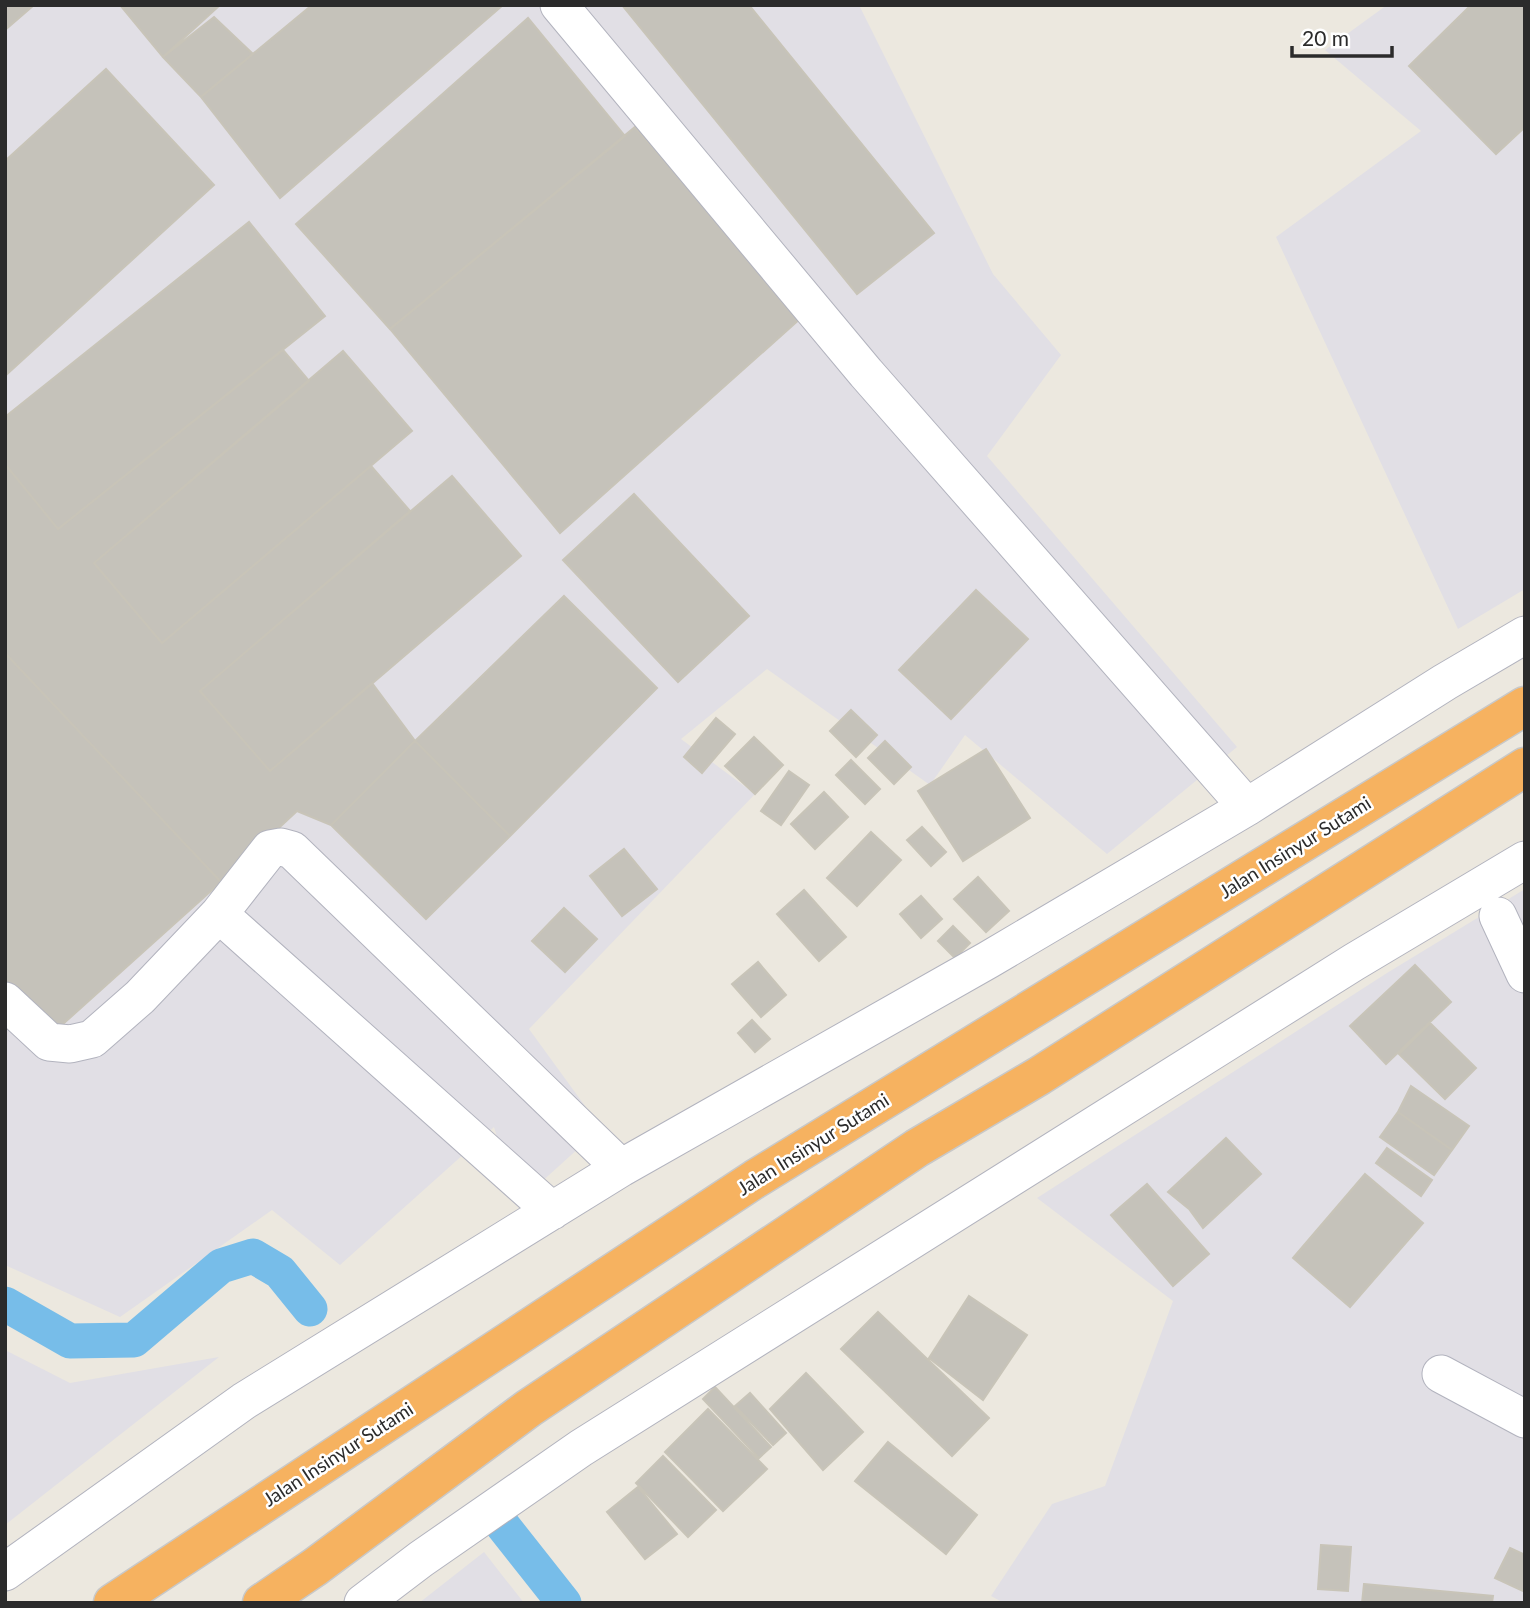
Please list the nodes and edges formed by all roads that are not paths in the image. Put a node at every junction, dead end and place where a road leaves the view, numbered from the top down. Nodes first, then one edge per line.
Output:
1 (559, 5) edge
2 (1525, 635) edge
3 (1525, 706) edge
4 (1525, 767) edge
5 (1247, 807) junction
6 (1525, 860) edge
7 (219, 914) junction
8 (1498, 916) dead end
9 (1525, 974) edge
10 (5, 1001) edge
11 (621, 1168) junction
12 (552, 1211) junction
13 (1441, 1374) dead end
14 (1525, 1419) edge
15 (5, 1572) edge
16 (113, 1603) edge
17 (262, 1603) edge
18 (363, 1603) edge

1 - 5 street
2 - 5 street
3 - 16 highway, Jalan Insinyur Sutami
4 - 17 highway
5 - 11 street
6 - 18 street
7 - 10 street
7 - 11 street
7 - 12 street
8 - 9 street
11 - 12 street
12 - 15 street
13 - 14 street

